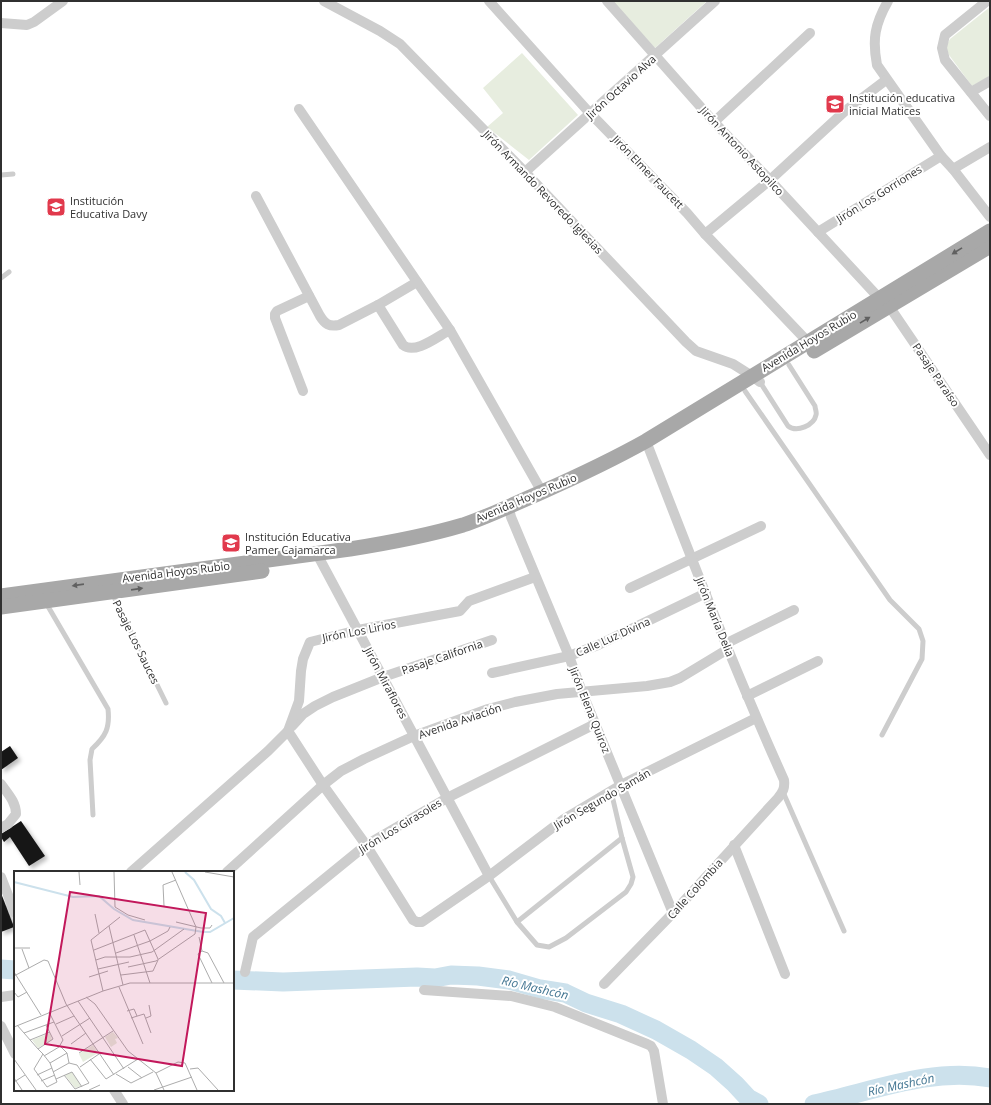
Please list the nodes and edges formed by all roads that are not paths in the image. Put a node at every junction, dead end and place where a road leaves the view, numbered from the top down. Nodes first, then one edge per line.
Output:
1 (63, 1) edge
2 (324, 1) edge
3 (489, 1) edge
4 (607, 1) edge
5 (715, 1) edge
6 (887, 1) edge
7 (987, 1) edge
8 (1, 23) edge
9 (810, 33) dead end
10 (656, 55) junction
11 (886, 80) junction
12 (990, 81) edge
13 (971, 92) junction
14 (298, 109) dead end
15 (591, 114) junction
16 (990, 116) edge
17 (714, 122) junction
18 (990, 147) edge
19 (941, 156) junction
20 (953, 169) junction
21 (525, 172) junction
22 (13, 174) dead end
23 (1, 175) edge
24 (770, 180) junction
25 (256, 196) dead end
26 (990, 218) edge
27 (990, 231) edge
28 (818, 232) junction
29 (705, 234) junction
30 (990, 246) edge
31 (9, 272) dead end
32 (1, 278) edge
33 (417, 282) junction
34 (309, 296) junction
35 (885, 302) junction
36 (378, 305) junction
37 (450, 330) junction
38 (808, 342) junction
39 (789, 365) junction
40 (756, 379) junction
41 (745, 391) junction
42 (303, 392) dead end
43 (648, 446) junction
44 (990, 454) edge
45 (542, 492) junction
46 (510, 512) junction
47 (761, 526) dead end
48 (320, 558) junction
49 (692, 559) junction
50 (535, 577) junction
51 (109, 587) junction
52 (630, 588) dead end
53 (706, 593) junction
54 (1, 596) edge
55 (42, 596) junction
56 (1, 607) edge
57 (794, 610) dead end
58 (358, 630) junction
59 (492, 640) dead end
60 (726, 646) junction
61 (569, 656) junction
62 (818, 661) dead end
63 (492, 673) dead end
64 (383, 677) junction
65 (582, 692) junction
66 (748, 696) junction
67 (166, 704) dead end
68 (756, 718) junction
69 (596, 724) junction
70 (288, 731) junction
71 (882, 735) dead end
72 (414, 736) junction
73 (1, 784) edge
74 (323, 785) junction
75 (621, 785) junction
76 (611, 791) junction
77 (783, 792) junction
78 (447, 798) junction
79 (93, 814) dead end
80 (1, 828) edge
81 (622, 838) junction
82 (366, 845) junction
83 (734, 845) junction
84 (132, 871) edge
85 (228, 871) edge
86 (489, 876) junction
87 (1, 877) edge
88 (14, 910) edge
89 (673, 913) junction
90 (517, 922) junction
91 (844, 931) dead end
92 (245, 972) dead end
93 (785, 974) dead end
94 (604, 984) dead end
95 (424, 990) dead end
96 (14, 995) edge
97 (1, 997) edge
98 (1, 1026) edge
99 (14, 1052) edge
100 (115, 1091) edge
101 (123, 1104) edge
102 (663, 1104) edge

1 - 8 street
2 - 21 street, Jirón Armando Revoredo Iglesias
3 - 15 street, Jirón Elmer Faucett
4 - 10 street, Jirón Antonio Astopilco
5 - 10 street, Jirón Octavio Alva
6 - 11 street
7 - 13 street
9 - 17 street
10 - 15 street, Jirón Octavio Alva
10 - 17 street, Jirón Antonio Astopilco
11 - 19 street
11 - 24 street
12 - 13 street
13 - 16 street
14 - 33 street
15 - 21 street, Jirón Octavio Alva
15 - 29 street, Jirón Elmer Faucett
17 - 24 street, Jirón Antonio Astopilco
18 - 20 street
19 - 20 street
19 - 28 street, Jirón Los Gorriones
20 - 26 street
21 - 40 street, Jirón Armando Revoredo Iglesias
22 - 23 lane
24 - 28 street, Jirón Antonio Astopilco
24 - 29 street
25 - 34 street
27 -> 35 main road, Avenida Hoyos Rubio
28 - 35 street, Jirón Antonio Astopilco
29 - 38 street, Jirón Elmer Faucett
30 - 35 main road, Avenida Hoyos Rubio
31 - 32 lane
33 - 36 street
33 - 37 street
34 - 36 street
34 - 42 street
35 - 38 main road, Avenida Hoyos Rubio
39 -> 35 main road, Avenida Hoyos Rubio
35 - 44 street, Pasaje Paraíso
36 - 37 street
37 - 45 street
38 - 40 main road, Avenida Hoyos Rubio
39 - 40 main road, Avenida Hoyos Rubio
39 - 40 lane
40 - 41 main road, Avenida Hoyos Rubio
40 - 43 main road, Avenida Hoyos Rubio
41 - 43 main road, Avenida Hoyos Rubio
41 - 71 lane
43 - 45 main road, Avenida Hoyos Rubio
43 - 46 main road, Avenida Hoyos Rubio
43 - 49 street, Jirón María Delia
45 - 46 main road, Avenida Hoyos Rubio
46 - 48 main road, Avenida Hoyos Rubio
46 - 50 street, Jirón Elena Quiroz
47 - 49 street
48 - 51 main road, Avenida Hoyos Rubio
48 - 58 street, Jirón Miraflores
49 - 52 street
49 - 53 street, Jirón María Delia
50 - 58 street, Jirón Los Lirios
50 - 61 street, Jirón Elena Quiroz
51 - 55 main road, Avenida Hoyos Rubio
51 - 67 lane, Pasaje Los Sauces
53 - 60 street, Jirón María Delia
53 - 61 street, Calle Luz Divina
54 - 55 main road, Avenida Hoyos Rubio
55 - 56 main road, Avenida Hoyos Rubio
55 - 79 lane
57 - 60 street, Avenida Aviación
58 - 64 street, Jirón Miraflores
58 - 70 street, Jirón Los Lirios
59 - 64 street, Pasaje California
60 - 65 street, Avenida Aviación
60 - 66 street, Jirón María Delia
61 - 63 street, Calle Luz Divina
61 - 65 street, Jirón Elena Quiroz
62 - 66 street
64 - 70 street, Pasaje California
64 - 72 street, Jirón Miraflores
65 - 69 street, Jirón Elena Quiroz
65 - 72 street, Avenida Aviación
66 - 68 street, Jirón María Delia
68 - 75 street, Jirón Segundo Samán
68 - 77 street, Jirón María Delia
69 - 75 street, Jirón Elena Quiroz
69 - 78 street, Jirón Los Girasoles
70 - 74 street
70 - 84 street, Jirón Los Lirios
72 - 74 street, Avenida Aviación
72 - 78 street, Jirón Miraflores
73 - 80 street
74 - 82 street
74 - 85 street, Avenida Aviación
75 - 76 street, Jirón Segundo Samán
75 - 89 street, Jirón Elena Quiroz
76 - 81 lane
76 - 86 street, Jirón Segundo Samán
77 - 83 street, Calle Colombia
77 - 91 lane
78 - 82 street, Jirón Los Girasoles
78 - 86 street, Jirón Miraflores
81 - 90 lane
81 - 90 lane
82 - 86 street, Jirón Segundo Samán
82 - 92 street, Jirón Los Girasoles
83 - 89 street, Calle Colombia
83 - 93 street
86 - 90 lane
87 - 88 street
89 - 94 street, Calle Colombia
95 - 102 street
96 - 97 street
98 - 99 street
100 - 101 street

